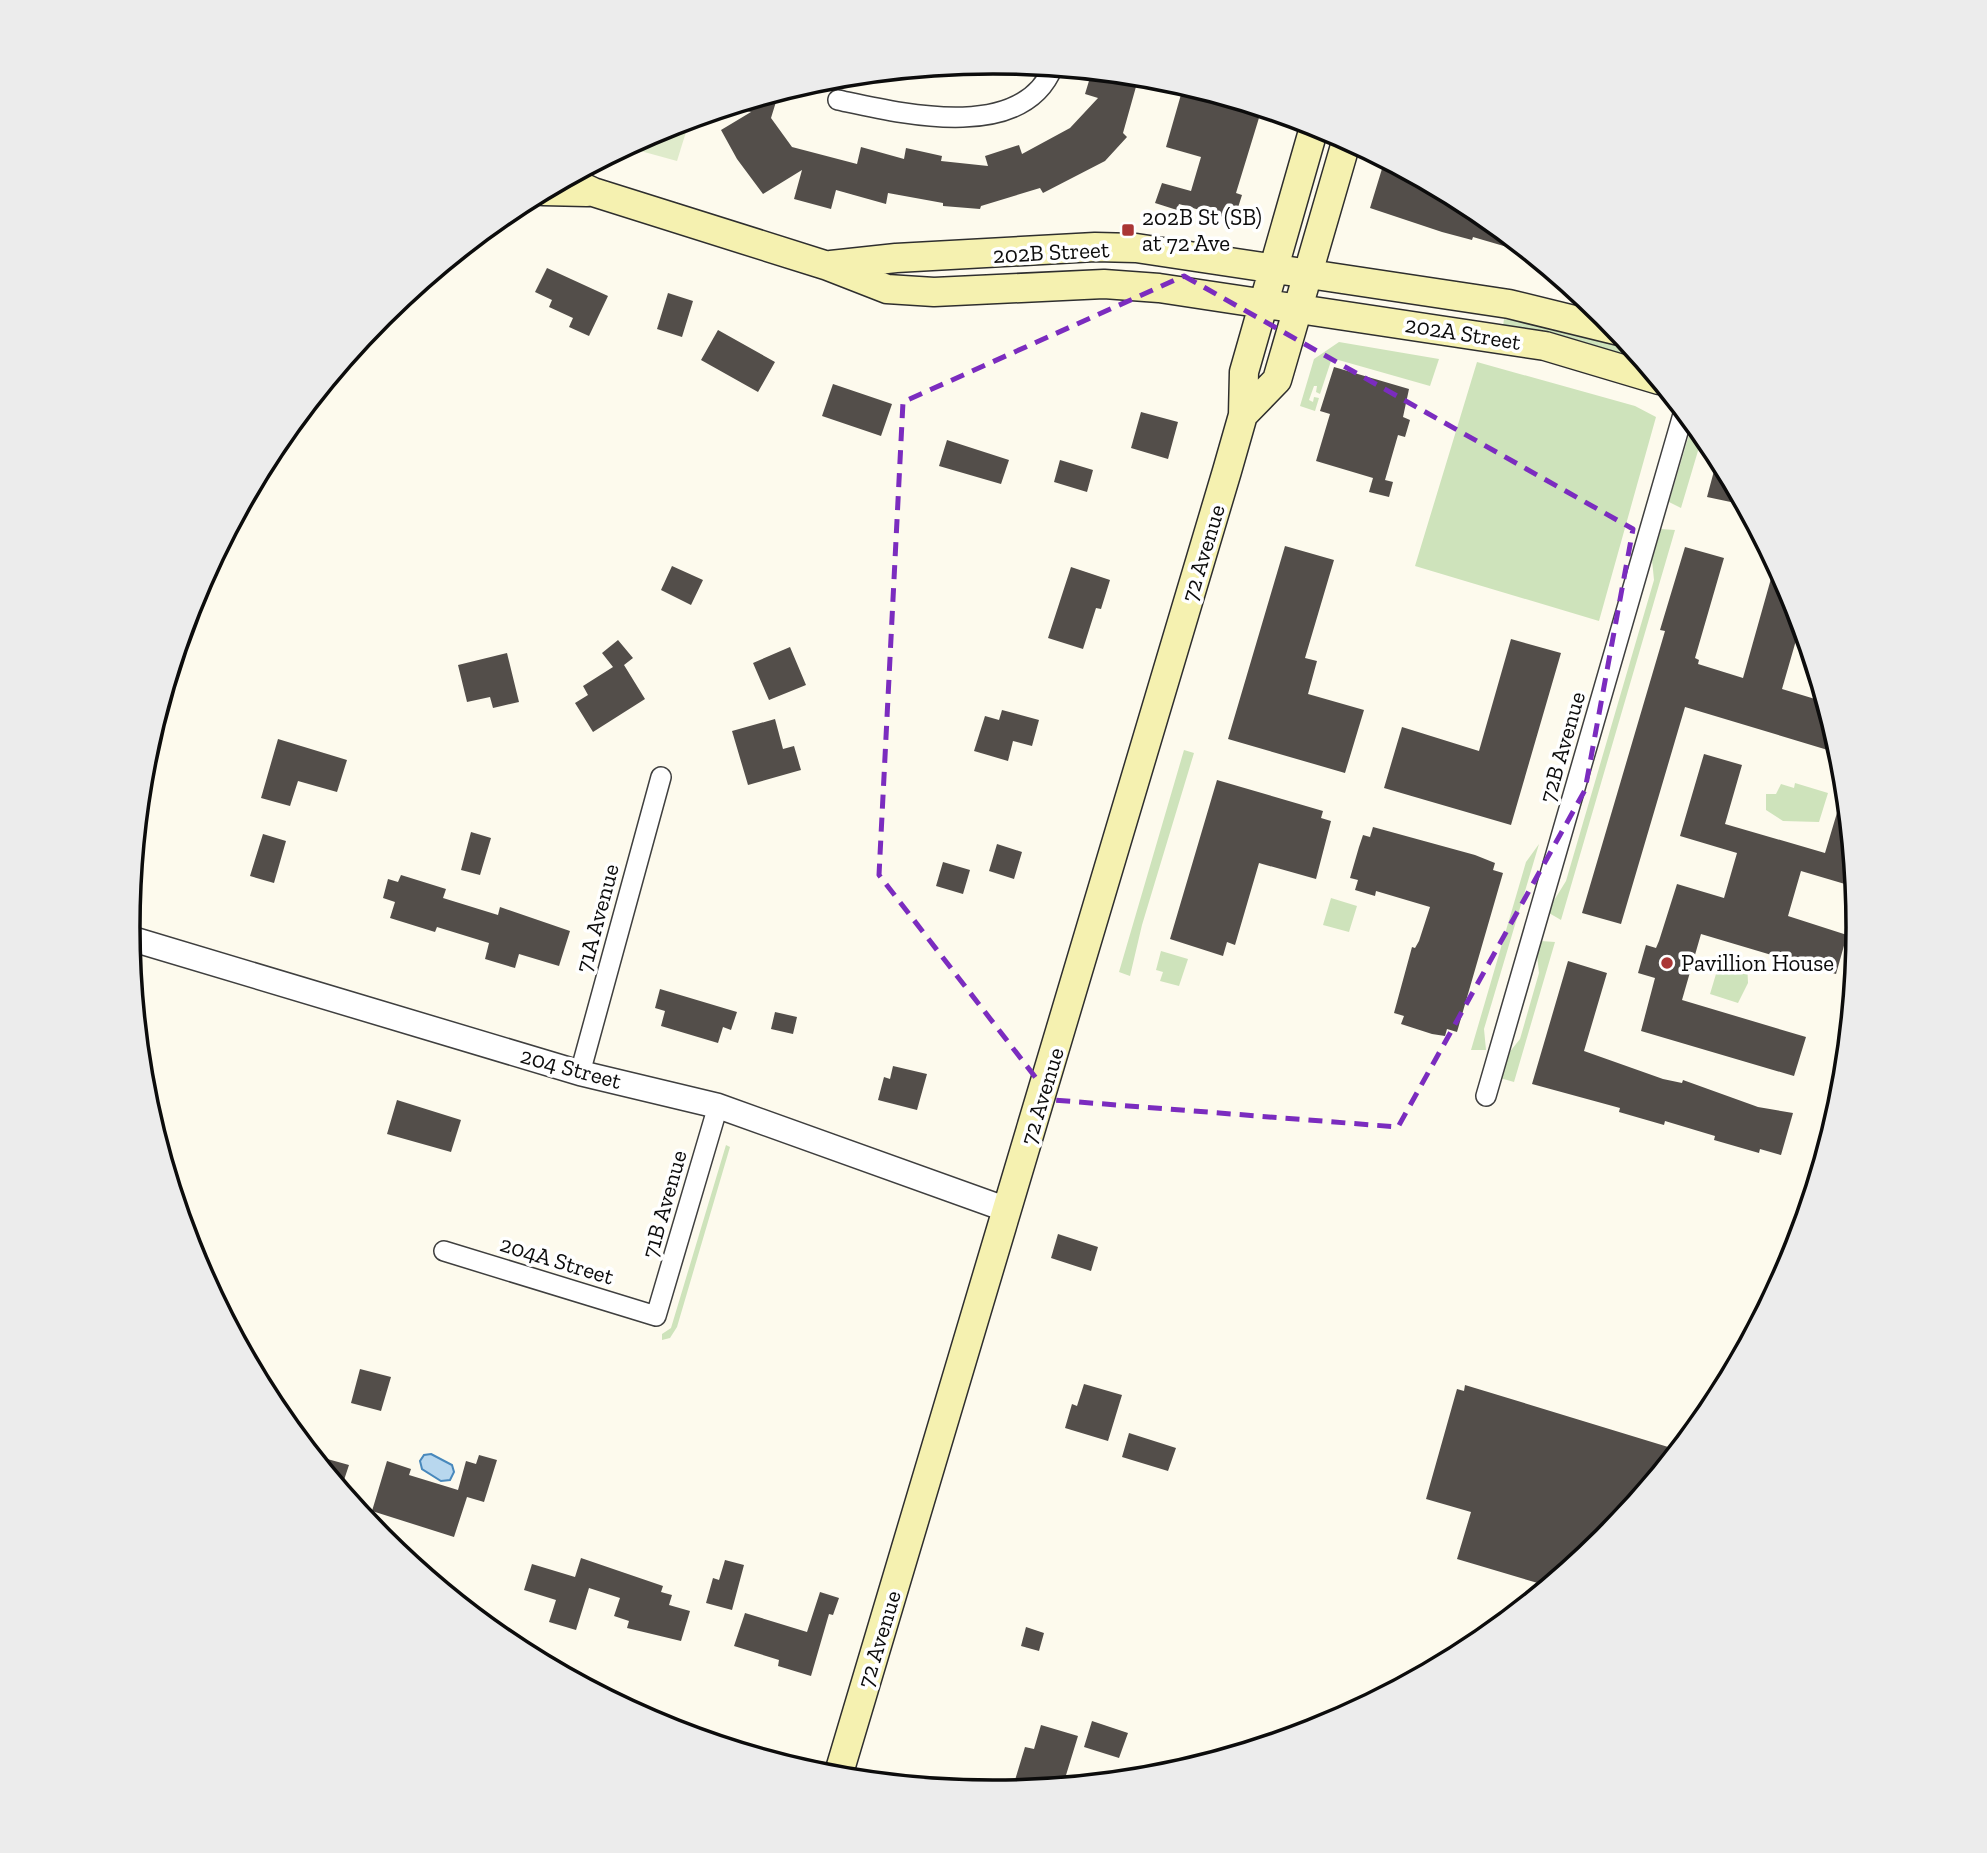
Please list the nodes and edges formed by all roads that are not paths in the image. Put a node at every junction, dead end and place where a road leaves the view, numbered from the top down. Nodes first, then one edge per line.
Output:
1 (1049, 75) edge
2 (838, 100) dead end
3 (1312, 135) edge
4 (1344, 149) edge
5 (575, 184) edge
6 (562, 191) edge
7 (593, 192) junction
8 (828, 266) junction
9 (1273, 268) junction
10 (1309, 274) junction
11 (1263, 304) junction
12 (1298, 309) junction
13 (1600, 326) edge
14 (1645, 376) edge
15 (1243, 415) junction
16 (1681, 422) edge
17 (661, 777) dead end
18 (141, 941) edge
19 (580, 1073) junction
20 (1486, 1096) dead end
21 (718, 1106) junction
22 (1008, 1210) junction
23 (444, 1251) dead end
24 (656, 1315) joint
25 (841, 1765) edge

1 - 2 street
3 - 9 main road, 72 Avenue
4 - 10 main road, 72 Avenue
5 - 7 main road, 202B Street
6 - 7 main road, 202B Street
7 - 8 main road, 202B Street
8 - 9 main road, 202B Street
8 - 11 main road, 202B Street
9 - 10 main road, 202A Street
9 - 11 main road, 72 Avenue
10 - 12 main road, 72 Avenue
10 - 13 main road, 202A Street
11 - 12 main road, 202A Street
11 - 15 main road, 72 Avenue
12 - 14 main road, 202A Street
12 - 15 main road, 72 Avenue
15 - 22 main road, 72 Avenue
16 - 20 street, 72B Avenue
17 - 19 street, 71A Avenue
18 - 19 street, 204 Street
19 - 21 street, 204 Street
21 - 22 street, 204 Street
21 - 24 street, 71B Avenue
22 - 25 main road, 72 Avenue
23 - 24 street, 204A Street

